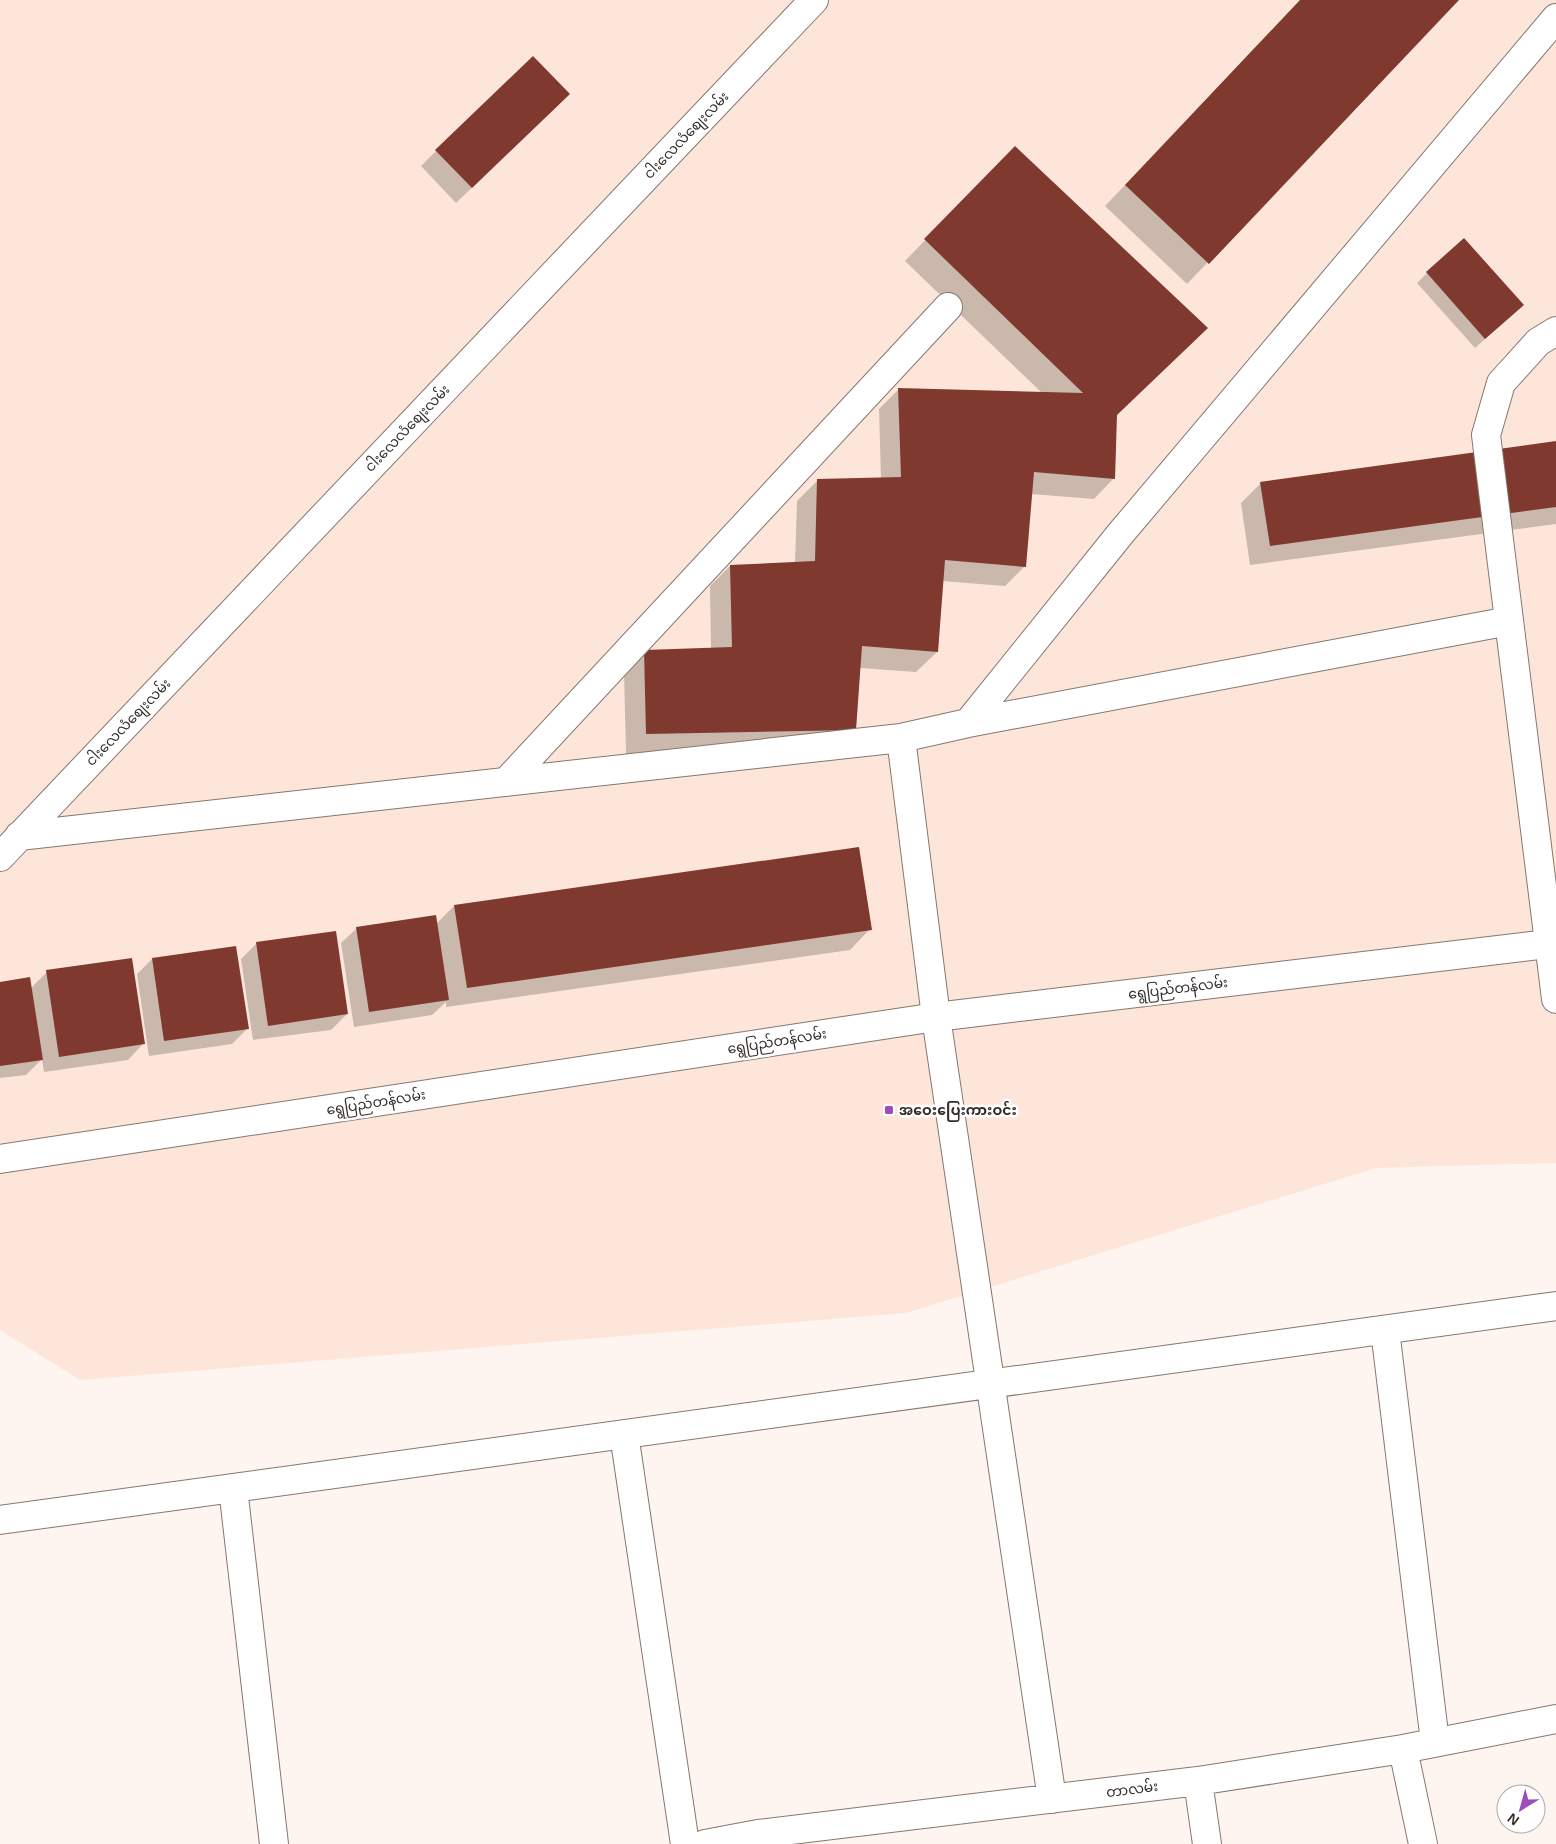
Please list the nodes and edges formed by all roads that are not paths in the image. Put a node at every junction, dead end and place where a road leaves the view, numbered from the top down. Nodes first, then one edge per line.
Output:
1 (814, 0) edge
2 (1556, 18) edge
3 (948, 307) dead end
4 (1556, 331) edge
5 (1508, 621) junction
6 (968, 723) junction
7 (901, 738) junction
8 (506, 782) junction
9 (19, 836) junction
10 (0, 857) edge
11 (1552, 943) edge
12 (1556, 999) edge
13 (936, 1017) junction
14 (0, 1159) edge
15 (1556, 1306) edge
16 (1385, 1330) junction
17 (992, 1384) junction
18 (624, 1434) junction
19 (233, 1488) junction
20 (0, 1520) edge
21 (1556, 1718) edge
22 (1435, 1742) junction
23 (1403, 1749) junction
24 (1198, 1781) junction
25 (1052, 1799) junction
26 (274, 1844) edge
27 (685, 1844) edge
28 (705, 1844) edge
29 (1207, 1844) edge
30 (1423, 1844) edge

1 - 9 street, ငါးလေလံစျေးလမ်း
2 - 6 street
3 - 8 street
4 - 5 street
5 - 6 street
5 - 11 street
6 - 7 street
7 - 8 street
7 - 13 street
8 - 9 street
9 - 10 street, ငါးလေလံစျေးလမ်း
11 - 12 street
11 - 13 street, ရွေပြည်တန်လမ်း
13 - 14 street, ရွေပြည်တန်လမ်း
13 - 17 street
15 - 16 street
16 - 17 street
16 - 22 street
17 - 18 street
17 - 25 street
18 - 19 street
18 - 27 street
19 - 20 street
19 - 26 street
21 - 22 street, တာလမ်း
22 - 23 street, တာလမ်း
23 - 24 street, တာလမ်း
23 - 30 street
24 - 25 street, တာလမ်း
24 - 29 street
25 - 28 street, တာလမ်း

